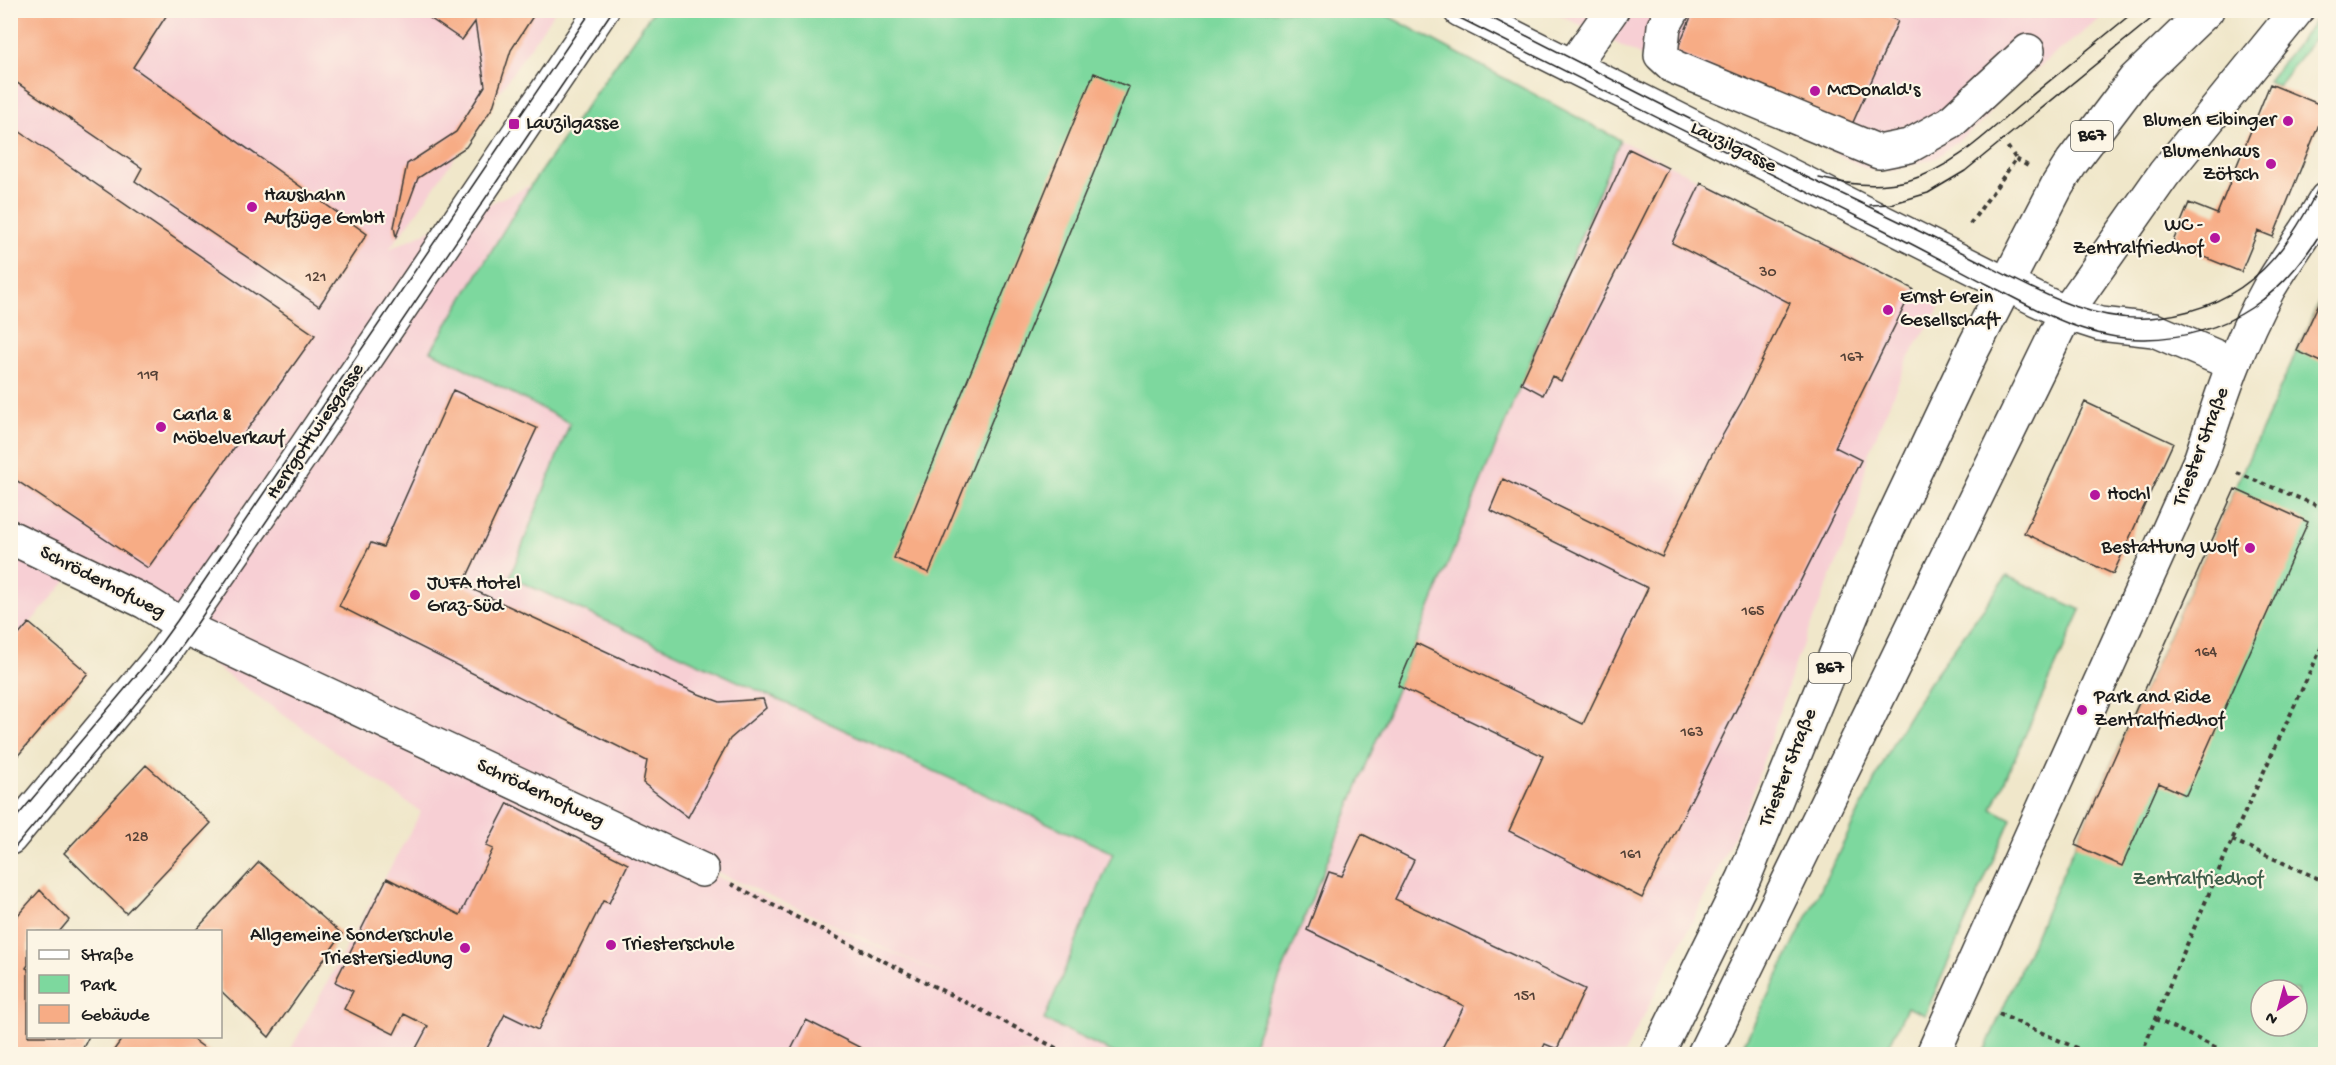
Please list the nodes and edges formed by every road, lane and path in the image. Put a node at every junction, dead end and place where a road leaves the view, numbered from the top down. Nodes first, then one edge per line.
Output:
1 (602, 10) edge
2 (1460, 10) edge
3 (1612, 10) edge
4 (1673, 10) edge
5 (2207, 10) edge
6 (2297, 10) edge
7 (2028, 51) dead end
8 (1572, 67) junction
9 (2007, 146) dead end
10 (2325, 199) edge
11 (1970, 224) dead end
12 (2007, 284) junction
13 (2066, 313) junction
14 (2233, 364) junction
15 (2237, 473) dead end
16 (2325, 509) edge
17 (10, 537) edge
18 (184, 625) junction
19 (2325, 638) edge
20 (10, 838) edge
21 (2232, 840) junction
22 (702, 870) joint
23 (2325, 882) edge
24 (1998, 1014) dead end
25 (2155, 1019) junction
26 (1068, 1054) edge
27 (1657, 1054) edge
28 (1704, 1054) edge
29 (1932, 1054) edge
30 (2090, 1054) edge
31 (2142, 1054) edge
32 (2230, 1054) edge

1 - 18 street, Herrgottwiesgasse
2 - 8 street, Lauzilgasse
3 - 8 street
4 - 7 street
5 - 12 street, Triester Straße / B67
6 - 13 street
8 - 12 street, Lauzilgasse
9 - 11 path
10 - 14 street, Triester Straße
12 - 13 street, Triester Straße
12 - 27 street, Triester Straße / B67
13 - 14 street, Triester Straße
13 - 28 street
14 - 29 street, Triester Straße
15 - 16 path
17 - 18 street, Schröderhofweg
18 - 20 street, Herrgottwiesgasse
18 - 22 street, Schröderhofweg
19 - 21 path
21 - 23 path
21 - 25 path
22 - 26 path
24 - 30 path
25 - 31 path
25 - 32 path

